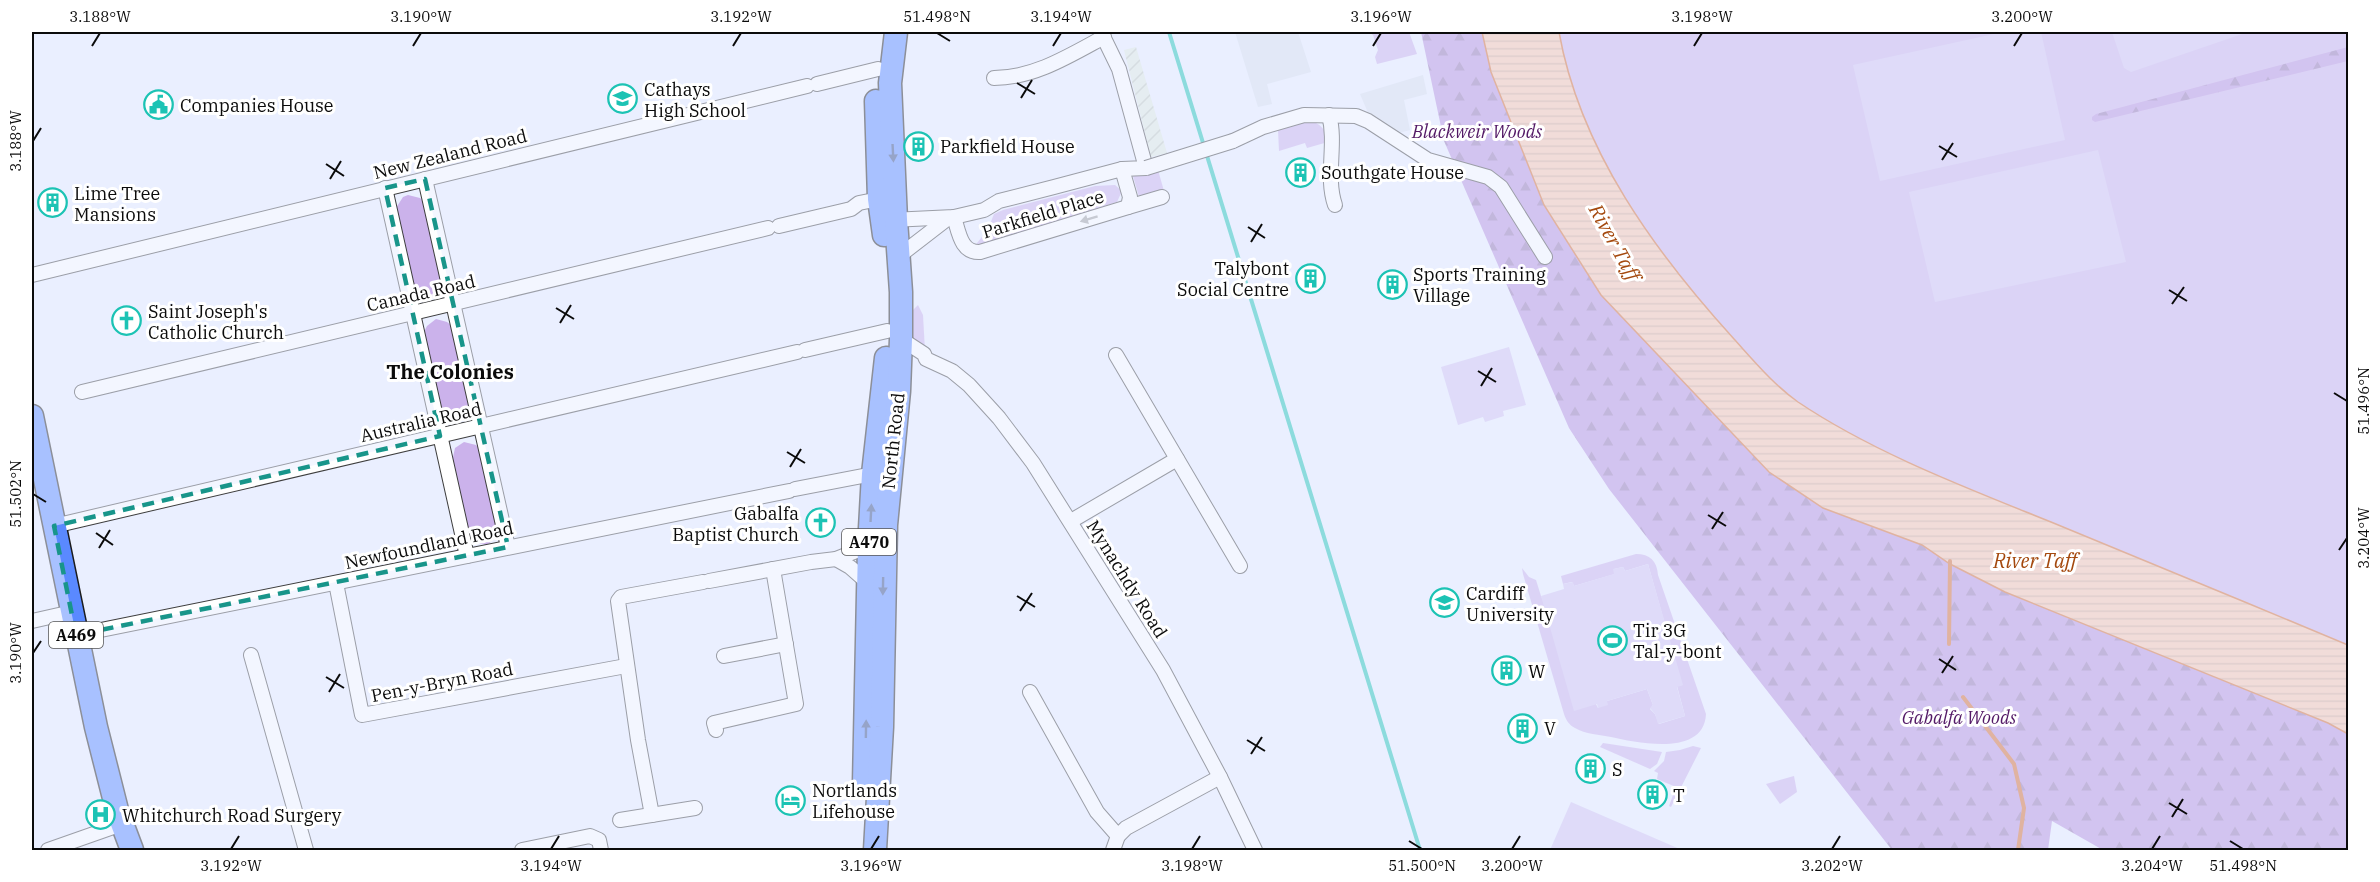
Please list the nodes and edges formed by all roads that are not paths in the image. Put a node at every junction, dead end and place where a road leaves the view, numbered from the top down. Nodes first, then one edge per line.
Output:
1 (881, 32) edge
2 (896, 32) edge
3 (1102, 34) edge
4 (878, 69) junction
5 (994, 78) dead end
6 (1329, 115) junction
7 (1146, 168) junction
8 (1122, 170) junction
9 (425, 179) junction
10 (385, 188) junction
11 (1162, 197) dead end
12 (1335, 205) dead end
13 (1128, 207) junction
14 (951, 218) junction
15 (887, 221) junction
16 (929, 231) junction
17 (899, 256) junction
18 (1545, 256) dead end
19 (32, 276) edge
20 (453, 304) junction
21 (413, 313) junction
22 (894, 335) junction
23 (1116, 355) dead end
24 (926, 359) junction
25 (900, 369) junction
26 (82, 392) dead end
27 (32, 416) edge
28 (481, 426) junction
29 (440, 436) junction
30 (1177, 459) junction
31 (873, 474) junction
32 (1071, 521) junction
33 (54, 526) junction
34 (869, 546) junction
35 (508, 547) junction
36 (467, 556) junction
37 (836, 560) junction
38 (1240, 566) dead end
39 (773, 569) junction
40 (336, 582) junction
41 (867, 582) junction
42 (72, 612) junction
43 (32, 621) edge
44 (76, 635) junction
45 (786, 644) junction
46 (251, 655) dead end
47 (724, 656) dead end
48 (626, 666) junction
49 (1030, 692) dead end
50 (716, 730) dead end
51 (1220, 777) junction
52 (695, 808) dead end
53 (652, 815) junction
54 (620, 820) dead end
55 (122, 824) junction
56 (1118, 836) junction
57 (48, 850) edge
58 (132, 850) edge
59 (306, 850) edge
60 (522, 850) edge
61 (601, 850) edge
62 (862, 850) edge
63 (875, 850) edge
64 (1113, 850) edge
65 (1255, 850) edge

1 - 4 main road, North Road / A470
2 -> 15 main road, North Road / A470
3 - 5 street
3 - 7 street
4 - 9 street, New Zealand Road
4 - 15 main road, North Road / A470
6 - 7 street, Parkfield Place, bridge
6 - 12 street
6 - 18 street, Parkfield Place
7 - 8 street, Parkfield Place
8 - 13 street, Parkfield Place
8 - 14 street, Parkfield Place
9 - 10 street, New Zealand Road
9 - 20 street
10 - 19 street, New Zealand Road
10 - 21 street
11 - 13 street, Parkfield Place
13 -> 14 street, Parkfield Place
14 - 15 street, Parkfield Place
14 - 16 street, Parkfield Place
15 - 16 street, Parkfield Place
15 - 17 main road, North Road / A470
15 - 20 street, Canada Road
15 - 22 main road, North Road / A470
16 - 17 street, Parkfield Place
17 - 22 main road, North Road / A470
20 - 21 street, Canada Road
20 - 28 street
21 - 26 street, Canada Road
21 - 29 street
22 - 24 street, Mynachdy Road
22 - 25 main road, North Road / A470
22 - 28 street, Australia Road
22 - 31 main road, North Road / A470
23 - 30 street
24 - 25 street
24 - 32 street, Mynachdy Road
25 -> 63 main road, North Road / A470
27 - 33 main road, A469
28 - 29 street, Australia Road
28 - 35 street
29 - 33 street, Australia Road
29 - 36 street
30 - 32 street
30 - 38 street
34 -> 31 main road, North Road / A470
31 - 35 street, Newfoundland Road
32 - 51 street, Mynachdy Road
33 - 42 main road, A469
34 - 37 street
34 - 41 main road, North Road / A470
35 - 36 street, Newfoundland Road
36 - 40 street, Newfoundland Road
37 - 39 street
37 - 41 street
39 - 45 street
39 - 48 street
40 - 44 street, Newfoundland Road
40 - 48 street, Pen-y-Bryn Road
62 -> 41 main road, North Road / A470
42 - 43 street
42 - 44 main road, A469
44 - 55 main road, A469
45 - 47 street
45 - 50 street
46 - 59 street
48 - 53 street
49 - 56 street
51 - 56 street
51 - 65 street, Mynachdy Road
52 - 53 street
53 - 54 street
55 - 57 street
55 - 58 main road, A469
56 - 64 street
60 - 61 street

